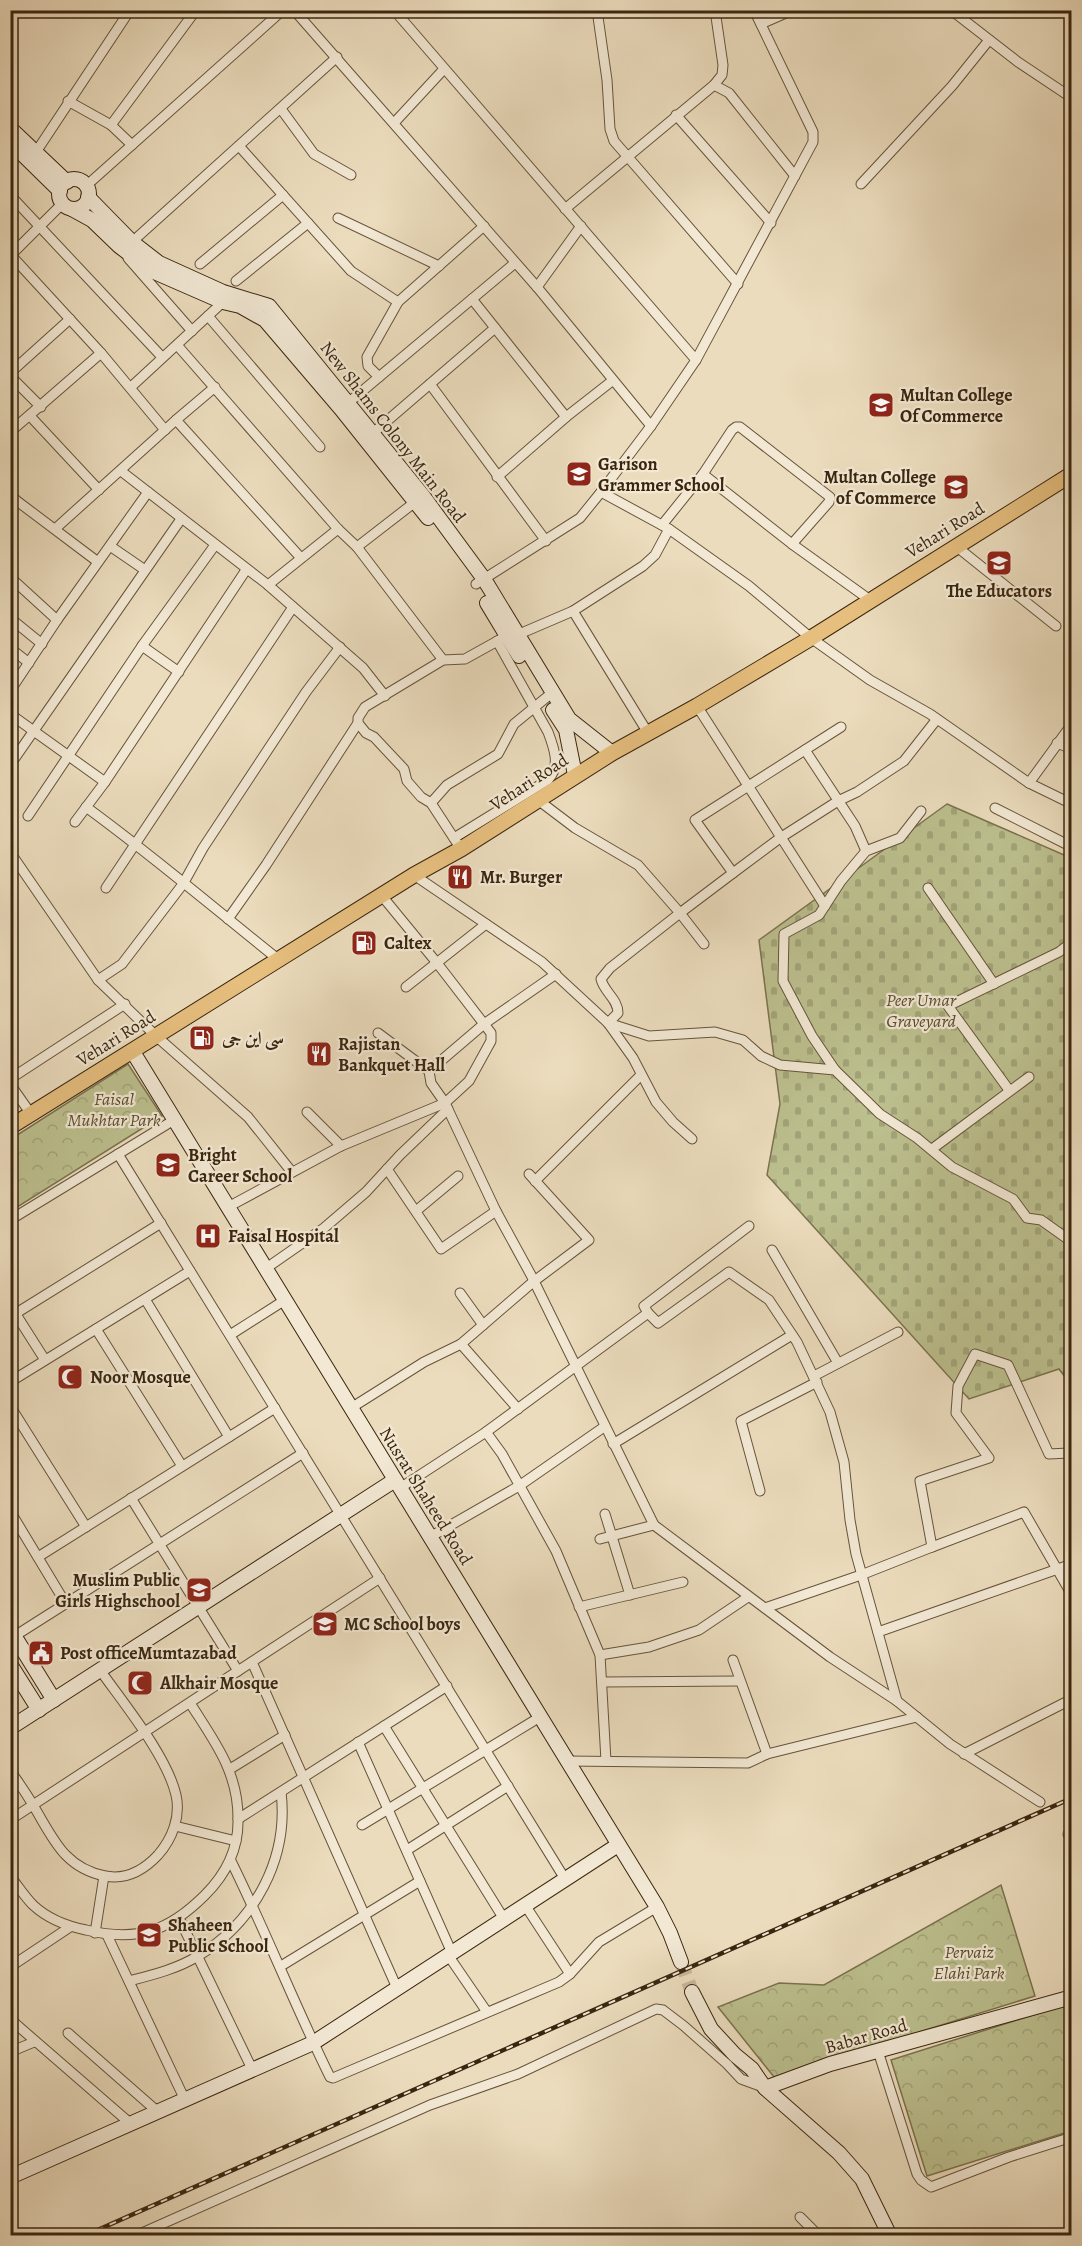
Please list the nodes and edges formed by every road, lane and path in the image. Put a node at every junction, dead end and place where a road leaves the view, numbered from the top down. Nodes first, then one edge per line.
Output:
1 (130, 10) edge
2 (196, 10) edge
3 (283, 10) edge
4 (294, 10) edge
5 (393, 10) edge
6 (597, 10) edge
7 (714, 10) edge
8 (754, 10) edge
9 (793, 10) edge
10 (951, 10) edge
11 (761, 24) junction
12 (989, 40) junction
13 (337, 57) junction
14 (444, 69) junction
15 (714, 85) junction
16 (1071, 98) edge
17 (68, 101) junction
18 (281, 109) junction
19 (676, 115) junction
20 (394, 123) junction
21 (111, 125) junction
22 (10, 128) edge
23 (10, 142) edge
24 (132, 145) junction
25 (239, 146) junction
26 (36, 152) junction
27 (627, 155) junction
28 (351, 175) dead end
29 (795, 176) junction
30 (861, 184) dead end
31 (87, 192) junction
32 (10, 195) edge
33 (284, 195) junction
34 (65, 196) junction
35 (565, 209) junction
36 (338, 218) dead end
37 (308, 222) junction
38 (771, 223) junction
39 (484, 225) junction
40 (581, 226) junction
41 (41, 227) junction
42 (126, 244) junction
43 (11, 255) edge
44 (515, 262) junction
45 (200, 264) dead end
46 (439, 266) junction
47 (236, 281) dead end
48 (738, 284) junction
49 (537, 287) junction
50 (472, 299) junction
51 (223, 302) junction
52 (398, 302) junction
53 (208, 316) junction
54 (70, 319) junction
55 (495, 328) junction
56 (192, 331) junction
57 (177, 345) junction
58 (101, 353) junction
59 (162, 357) junction
60 (696, 360) junction
61 (10, 374) edge
62 (379, 377) junction
63 (612, 381) junction
64 (430, 384) junction
65 (131, 387) junction
66 (215, 387) junction
67 (348, 404) junction
68 (41, 407) junction
69 (30, 416) junction
70 (566, 417) junction
71 (176, 420) junction
72 (651, 426) junction
73 (165, 430) junction
74 (10, 432) edge
75 (373, 434) junction
76 (320, 447) dead end
77 (120, 471) junction
78 (703, 474) junction
79 (1071, 474) edge
80 (497, 477) junction
81 (99, 490) junction
82 (148, 492) junction
83 (601, 492) junction
84 (10, 494) edge
85 (419, 499) junction
86 (181, 519) junction
87 (665, 527) junction
88 (55, 529) junction
89 (338, 529) junction
90 (546, 541) junction
91 (792, 544) junction
92 (215, 545) junction
93 (110, 546) junction
94 (357, 547) junction
95 (957, 547) junction
96 (301, 558) junction
97 (98, 562) junction
98 (145, 570) junction
99 (246, 570) junction
100 (10, 577) edge
101 (480, 582) junction
102 (267, 585) junction
103 (870, 600) junction
104 (293, 607) junction
105 (573, 611) junction
106 (10, 618) edge
107 (57, 620) junction
108 (1056, 626) dead end
109 (508, 636) junction
110 (811, 638) junction
111 (42, 644) junction
112 (142, 646) junction
113 (339, 647) junction
114 (10, 648) edge
115 (443, 660) junction
116 (29, 663) junction
117 (179, 672) junction
118 (10, 691) edge
119 (549, 695) junction
120 (385, 696) junction
121 (697, 706) junction
122 (533, 708) junction
123 (10, 714) edge
124 (937, 719) junction
125 (358, 723) junction
126 (1071, 724) edge
127 (841, 727) dead end
128 (34, 732) junction
129 (648, 733) junction
130 (1057, 742) junction
131 (1071, 749) edge
132 (805, 750) junction
133 (612, 753) junction
134 (69, 755) junction
135 (10, 765) edge
136 (575, 775) junction
137 (105, 782) junction
138 (1029, 783) junction
139 (747, 788) junction
140 (538, 800) junction
141 (838, 801) junction
142 (431, 803) junction
143 (1071, 804) edge
144 (86, 807) junction
145 (995, 808) dead end
146 (921, 811) dead end
147 (28, 816) dead end
148 (75, 822) dead end
149 (780, 838) junction
150 (136, 843) junction
151 (457, 844) junction
152 (1071, 847) edge
153 (866, 851) junction
154 (10, 852) edge
155 (733, 873) junction
156 (414, 875) junction
157 (183, 884) junction
158 (106, 888) dead end
159 (928, 888) dead end
160 (382, 896) junction
161 (825, 906) junction
162 (680, 913) junction
163 (228, 919) junction
164 (486, 924) junction
165 (1071, 942) edge
166 (704, 944) dead end
167 (279, 960) junction
168 (437, 963) junction
169 (556, 974) junction
170 (98, 980) junction
171 (994, 984) junction
172 (406, 987) dead end
173 (125, 1004) junction
174 (608, 1023) junction
175 (484, 1024) junction
176 (378, 1033) dead end
177 (156, 1036) junction
178 (133, 1052) junction
179 (835, 1070) junction
180 (429, 1071) junction
181 (641, 1075) junction
182 (1029, 1077) dead end
183 (10, 1079) edge
184 (10, 1084) edge
185 (1009, 1090) junction
186 (446, 1106) junction
187 (307, 1112) dead end
188 (31, 1114) junction
189 (174, 1120) junction
190 (10, 1127) edge
191 (692, 1139) dead end
192 (341, 1146) junction
193 (932, 1149) junction
194 (118, 1154) junction
195 (387, 1169) junction
196 (291, 1171) junction
197 (459, 1176) dead end
198 (228, 1207) junction
199 (416, 1211) junction
200 (496, 1211) junction
201 (10, 1220) edge
202 (161, 1223) junction
203 (748, 1226) dead end
204 (1071, 1242) edge
205 (772, 1250) dead end
206 (265, 1269) junction
207 (190, 1271) junction
208 (533, 1282) junction
209 (460, 1293) dead end
210 (145, 1299) junction
211 (285, 1300) junction
212 (12, 1312) edge
213 (648, 1313) junction
214 (483, 1325) junction
215 (96, 1329) junction
216 (898, 1332) dead end
217 (230, 1335) junction
218 (792, 1335) junction
219 (461, 1344) junction
220 (45, 1360) junction
221 (838, 1363) junction
222 (575, 1368) junction
223 (815, 1379) junction
224 (10, 1382) edge
225 (10, 1406) edge
226 (275, 1408) junction
227 (351, 1408) junction
228 (518, 1409) junction
229 (604, 1427) junction
230 (486, 1432) junction
231 (229, 1437) junction
232 (613, 1444) junction
233 (303, 1454) junction
234 (1071, 1457) edge
235 (182, 1466) junction
236 (398, 1484) junction
237 (519, 1486) junction
238 (760, 1491) dead end
239 (131, 1498) junction
240 (10, 1511) edge
241 (606, 1514) dead end
242 (341, 1515) junction
243 (654, 1525) junction
244 (86, 1527) junction
245 (611, 1537) junction
246 (430, 1538) junction
247 (600, 1539) dead end
248 (160, 1545) junction
249 (932, 1548) junction
250 (38, 1557) junction
251 (1071, 1564) edge
252 (1057, 1569) junction
253 (861, 1575) junction
254 (380, 1578) junction
255 (683, 1582) dead end
256 (630, 1595) junction
257 (1071, 1595) edge
258 (748, 1597) junction
259 (66, 1604) junction
260 (579, 1607) junction
261 (198, 1608) junction
262 (765, 1608) junction
263 (878, 1632) junction
264 (12, 1635) edge
265 (600, 1654) junction
266 (733, 1660) dead end
267 (252, 1662) junction
268 (10, 1664) edge
269 (100, 1670) junction
270 (238, 1671) junction
271 (739, 1681) junction
272 (602, 1683) junction
273 (447, 1686) junction
274 (1071, 1699) edge
275 (54, 1700) junction
276 (897, 1701) junction
277 (190, 1702) junction
278 (39, 1710) junction
279 (540, 1717) junction
280 (917, 1717) junction
281 (384, 1726) junction
282 (10, 1728) edge
283 (144, 1733) junction
284 (285, 1735) junction
285 (358, 1742) junction
286 (486, 1750) junction
287 (767, 1754) junction
288 (964, 1754) junction
289 (567, 1761) junction
290 (606, 1761) junction
291 (230, 1769) junction
292 (10, 1770) edge
293 (304, 1777) junction
294 (508, 1786) junction
295 (423, 1788) junction
296 (281, 1792) junction
297 (1040, 1802) dead end
298 (33, 1806) junction
299 (388, 1809) junction
300 (238, 1819) junction
301 (10, 1820) edge
302 (362, 1825) dead end
303 (175, 1826) junction
304 (446, 1826) junction
305 (236, 1841) junction
306 (618, 1845) junction
307 (407, 1850) junction
308 (231, 1862) junction
309 (10, 1876) edge
310 (104, 1876) junction
311 (565, 1879) junction
312 (420, 1881) junction
313 (525, 1905) junction
314 (253, 1907) junction
315 (657, 1907) junction
316 (364, 1914) junction
317 (180, 1917) junction
318 (504, 1919) junction
319 (70, 1927) junction
320 (95, 1933) junction
321 (107, 1935) junction
322 (450, 1954) junction
323 (198, 1956) junction
324 (681, 1962) tunnel mouth
325 (280, 1966) junction
326 (10, 1967) edge
327 (570, 1974) junction
328 (129, 1982) junction
329 (397, 1988) junction
330 (692, 1992) tunnel mouth
331 (1071, 1997) edge
332 (487, 2012) junction
333 (10, 2019) edge
334 (68, 2033) dead end
335 (34, 2042) junction
336 (313, 2043) junction
337 (878, 2051) junction
338 (10, 2052) edge
339 (253, 2071) junction
340 (765, 2088) junction
341 (185, 2100) junction
342 (158, 2112) junction
343 (131, 2124) junction
344 (1071, 2137) edge
345 (10, 2177) edge
346 (800, 2217) dead end
347 (135, 2235) edge
348 (819, 2235) edge
349 (890, 2235) edge

1 - 17 street
2 - 21 street
3 - 24 street
4 - 13 street
5 - 14 street
6 - 27 street
7 - 15 street
8 - 11 street
9 - 11 street
10 - 12 street
11 - 29 street
12 - 16 street
12 - 30 street
13 - 18 street
13 - 20 street
14 - 20 street
14 - 35 street
15 - 19 street
15 - 29 street
17 - 21 street
17 - 26 street
18 - 25 street
18 - 28 street
19 - 27 street
19 - 38 street
20 - 39 street
21 - 24 street
22 - 26 street
23 - 34 street
24 - 31 street
25 - 33 street
25 - 42 street
26 - 34 street
27 - 35 street
27 - 48 street
29 - 38 street
31 - 34 street
31 - 34 street
31 - 42 street, New Shams Colony Main Road
32 - 41 street
33 - 37 street
33 - 45 street
34 - 41 street
34 - 42 street, New Shams Colony Main Road
35 - 40 street
36 - 46 street
37 - 47 street
37 - 52 street
38 - 48 street
39 - 44 street
39 - 46 street
40 - 49 street
40 - 60 street
41 - 43 street
41 - 59 street
42 - 51 street, New Shams Colony Main Road
42 - 56 street
42 - 67 street, New Shams Colony Main Road
43 - 54 street
44 - 49 street
44 - 50 street
46 - 52 street
48 - 60 street
49 - 63 street
50 - 55 street
50 - 62 street
51 - 53 street
51 - 85 street, New Shams Colony Main Road
52 - 62 street
53 - 56 street
53 - 76 street
54 - 58 street
54 - 61 street
55 - 64 street
55 - 70 street
56 - 57 street
57 - 59 street
57 - 66 street
58 - 65 street
58 - 68 street
59 - 65 street
60 - 72 street
61 - 68 street
62 - 67 street
63 - 70 street
63 - 72 street
64 - 75 street
64 - 80 street
65 - 73 street
66 - 71 street
66 - 89 street
67 - 75 street, New Shams Colony Main Road
68 - 69 street
69 - 74 street
69 - 81 street
70 - 80 street
71 - 73 street
71 - 96 street
72 - 83 street
73 - 77 street
75 - 85 street, New Shams Colony Main Road
77 - 81 street
77 - 82 street
78 - 87 street
78 - 91 street
78 - 91 street
79 - 95 main road, Vehari Road
80 - 90 street
81 - 88 street
82 - 86 street
82 - 93 street
83 - 87 street
83 - 90 street
84 - 88 street
85 - 94 street
85 - 101 street, New Shams Colony Main Road
86 - 92 street
86 - 98 street
87 - 105 street
87 - 110 street
88 - 97 street
89 - 94 street
89 - 96 street
90 - 101 street
91 - 103 street
92 - 99 street
92 - 112 street
93 - 97 street
93 - 98 street
94 - 115 street
95 - 103 main road, Vehari Road
95 - 108 street
96 - 102 street
97 - 107 street
98 - 128 street
99 - 102 street
99 - 117 street
100 - 107 street
101 - 109 street, New Shams Colony Main Road
102 - 104 street
103 - 110 main road, Vehari Road
104 - 113 street
104 - 150 street
105 - 109 street
105 - 129 street
106 - 111 street
107 - 111 street
109 - 115 street
109 - 119 street, New Shams Colony Main Road
109 - 122 street
110 - 121 main road, Vehari Road
110 - 124 street
111 - 116 street
112 - 117 street
112 - 134 street
113 - 120 street
113 - 157 street
114 - 116 street
115 - 120 street
116 - 118 street
117 - 137 street
119 - 122 street
119 - 133 street, New Shams Colony Main Road
119 - 136 street, New Shams Colony Main Road
120 - 125 street
121 - 129 main road, Vehari Road
121 - 139 street
122 - 142 street
122 - 151 street
123 - 128 street
124 - 138 street
124 - 141 street
125 - 142 street
125 - 163 street
126 - 130 street
127 - 132 street
128 - 134 street
128 - 135 street
129 - 133 main road, Vehari Road
130 - 131 street
130 - 138 street
132 - 139 street
132 - 141 street
133 - 136 main road, Vehari Road
134 - 137 street
134 - 147 street
136 - 140 main road, Vehari Road
137 - 144 street
138 - 143 street
139 - 149 street
139 - 155 street
140 - 151 main road, Vehari Road
140 - 162 street
141 - 149 street
141 - 153 street
142 - 151 street
144 - 148 street
144 - 150 street
145 - 152 street
146 - 153 street
149 - 155 street
149 - 161 street
150 - 157 street
150 - 158 street
151 - 156 main road, Vehari Road
153 - 161 street
154 - 170 street
155 - 162 street
156 - 160 main road, Vehari Road
156 - 164 street
157 - 163 street
157 - 170 street
159 - 171 street
160 - 167 main road, Vehari Road
160 - 168 street
161 - 179 street
162 - 166 street
162 - 174 street
163 - 167 street
164 - 168 street
164 - 169 street
165 - 171 street
167 - 177 main road, Vehari Road
168 - 172 street
168 - 175 street
169 - 174 street
169 - 175 street
170 - 173 street
171 - 185 street
173 - 177 street
173 - 183 street
174 - 179 street
174 - 181 street
175 - 180 street
175 - 186 street
176 - 180 street
177 - 178 main road, Vehari Road
177 - 196 street
178 - 188 main road, Vehari Road
178 - 189 street, Nusrat Shaheed Road
179 - 193 street
180 - 186 street
181 - 191 street
181 - 208 street
182 - 185 street
184 - 188 street
185 - 193 street
186 - 192 street
186 - 195 street
186 - 200 street
187 - 192 street
188 - 190 main road, Vehari Road
189 - 194 street
189 - 198 street, Nusrat Shaheed Road
192 - 196 street
193 - 204 street
194 - 201 street
194 - 202 street
195 - 199 street
195 - 206 street
196 - 198 street
197 - 199 street
198 - 206 street, Nusrat Shaheed Road
199 - 200 street
200 - 208 street
202 - 207 street
202 - 212 street
203 - 213 street
205 - 221 street
206 - 211 street, Nusrat Shaheed Road
207 - 210 street
207 - 217 street
208 - 214 street
208 - 222 street
209 - 214 street
210 - 215 street
210 - 231 street
211 - 217 street
211 - 227 street, Nusrat Shaheed Road
212 - 220 street
213 - 218 street
213 - 222 street
214 - 219 street
215 - 220 street
215 - 235 street
216 - 221 street
217 - 226 street
218 - 223 street
218 - 232 street
219 - 227 street
219 - 228 street
220 - 224 street
221 - 223 street
222 - 228 street
222 - 229 street
223 - 238 street
223 - 253 street
225 - 244 street
226 - 231 street
226 - 233 street
227 - 236 street, Nusrat Shaheed Road
228 - 230 street
229 - 232 street
229 - 237 street
230 - 236 street
230 - 237 street
231 - 235 street
232 - 243 street
233 - 242 street
233 - 248 street
234 - 249 street
235 - 239 street
236 - 242 street
236 - 246 street, Nusrat Shaheed Road
237 - 246 street
237 - 260 street
239 - 244 street
239 - 248 street
240 - 250 street
241 - 245 street
242 - 254 street
242 - 261 street
243 - 245 street
243 - 258 street
244 - 250 street
245 - 247 street
245 - 256 street
246 - 279 street, Nusrat Shaheed Road
248 - 259 street
248 - 261 street
249 - 252 street
249 - 253 street
250 - 259 street
251 - 252 street
252 - 257 street
252 - 263 street
253 - 262 street
253 - 263 street
254 - 267 street
254 - 273 street
255 - 256 street
256 - 260 street
258 - 262 street
258 - 265 street
259 - 264 street
260 - 265 street
261 - 269 street
261 - 270 street
262 - 276 street
263 - 276 street
264 - 275 street
265 - 272 street
266 - 271 street
267 - 270 street
267 - 284 street
268 - 278 street
269 - 275 street
269 - 283 street
270 - 277 street
271 - 272 street
271 - 287 street
272 - 290 street
273 - 281 street
273 - 286 street
274 - 288 street
275 - 278 street
276 - 280 street
277 - 283 street
277 - 291 street
278 - 282 street
279 - 286 street
279 - 289 street, Nusrat Shaheed Road
280 - 287 street
280 - 288 street
281 - 285 street
281 - 295 street
283 - 298 street
283 - 303 street
284 - 291 street
284 - 293 street
285 - 293 street
285 - 299 street
286 - 294 street
286 - 295 street
287 - 290 street
288 - 297 street
289 - 290 street
289 - 306 street, Nusrat Shaheed Road
291 - 300 street
292 - 298 street
293 - 296 street
293 - 316 street
294 - 304 street
294 - 311 street
295 - 299 street
295 - 304 street
296 - 300 street
296 - 314 street
298 - 301 street
298 - 310 street
299 - 302 street
299 - 307 street
300 - 305 street
303 - 305 street
303 - 310 street
304 - 307 street
304 - 318 street
305 - 308 street
306 - 311 street
306 - 315 street, Nusrat Shaheed Road
307 - 312 street
308 - 314 street
308 - 317 street
309 - 319 street
310 - 320 street
311 - 313 street
312 - 316 street
312 - 322 street
313 - 318 street
313 - 327 street
314 - 323 street
314 - 325 street
315 - 324 street, Nusrat Shaheed Road
315 - 327 street
316 - 325 street
316 - 329 street
317 - 321 street
317 - 323 street
318 - 322 street
319 - 320 street
319 - 326 street
320 - 321 street
321 - 328 street
322 - 329 street
322 - 332 street
323 - 328 street
323 - 339 street
325 - 336 street
327 - 332 street
328 - 341 street
329 - 336 street
330 - 340 street
331 - 337 street, Babar Road
332 - 336 street
333 - 335 street
334 - 342 street
335 - 338 street
335 - 343 street
336 - 339 street
337 - 340 street, Babar Road
337 - 344 street
339 - 341 street
340 - 347 street
340 - 349 street
341 - 342 street
342 - 343 street
343 - 345 street
346 - 348 street

